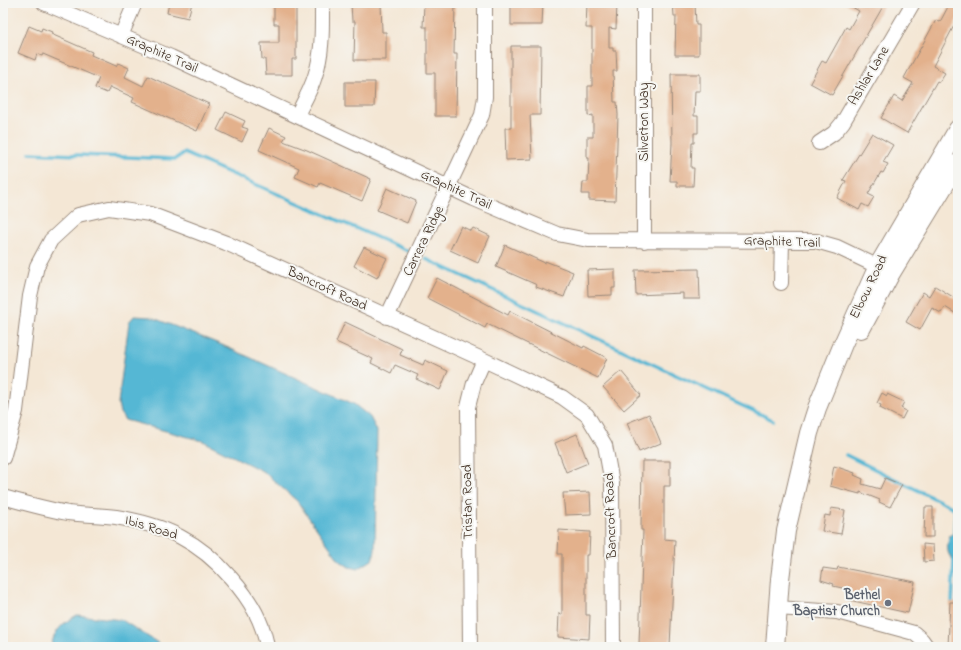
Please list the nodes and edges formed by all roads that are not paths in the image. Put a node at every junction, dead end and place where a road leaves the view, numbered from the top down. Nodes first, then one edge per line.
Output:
1 (44, 3) edge
2 (135, 3) edge
3 (322, 3) edge
4 (485, 3) edge
5 (644, 3) edge
6 (913, 3) edge
7 (121, 36) junction
8 (297, 115) junction
9 (958, 129) edge
10 (819, 142) dead end
11 (958, 162) edge
12 (450, 188) junction
13 (644, 241) junction
14 (782, 241) junction
15 (884, 270) junction
16 (781, 283) dead end
17 (387, 317) junction
18 (484, 360) junction
19 (3, 458) edge
20 (3, 497) edge
21 (777, 608) junction
22 (268, 647) edge
23 (470, 647) edge
24 (613, 647) edge
25 (775, 647) edge
26 (927, 647) edge

1 - 7 street, Graphite Trail
2 - 7 street
3 - 8 street
4 - 12 street, Carrera Ridge
5 - 13 street, Silverton Way
6 - 10 street, Ashlar Lane
7 - 8 street, Graphite Trail
8 - 12 street, Graphite Trail
9 - 15 main road, Elbow Road
11 - 15 main road, Elbow Road
12 - 13 street, Graphite Trail
12 - 17 street, Carrera Ridge
13 - 14 street, Graphite Trail
14 - 15 street, Graphite Trail
14 - 16 street
15 - 21 main road, Elbow Road
17 - 18 street, Bancroft Road
17 - 19 street, Bancroft Road
18 - 23 street, Tristan Road
18 - 24 street, Bancroft Road
20 - 22 street, Ibis Road
21 - 25 main road, Elbow Road
21 - 26 street

